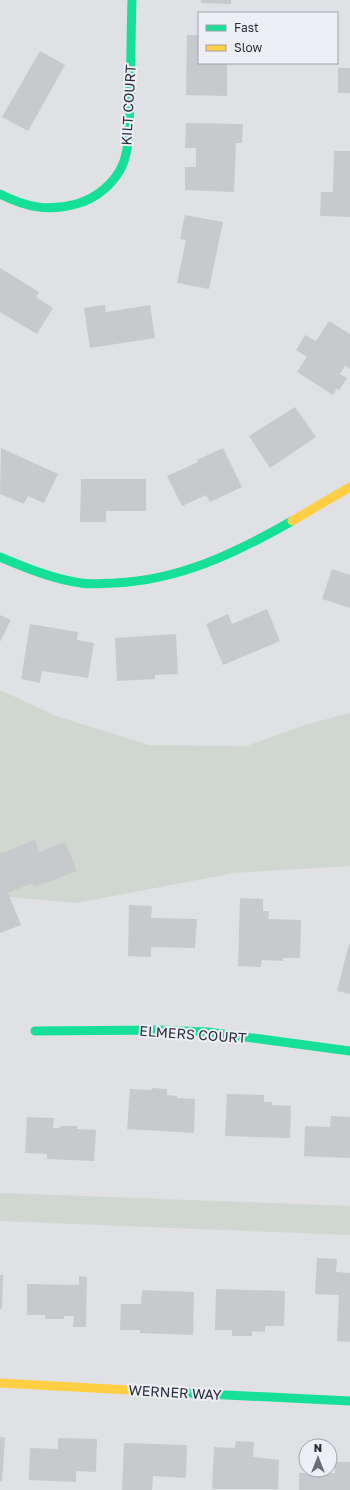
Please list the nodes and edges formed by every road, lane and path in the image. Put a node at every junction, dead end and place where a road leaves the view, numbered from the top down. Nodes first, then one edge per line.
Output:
1 (132, 0) edge
2 (0, 194) edge
3 (350, 487) edge
4 (0, 557) edge
5 (35, 1031) dead end
6 (350, 1051) edge
7 (0, 1383) edge
8 (350, 1401) edge

1 - 2 street, KILT COURT
3 - 4 street
5 - 6 street, ELMERS COURT
7 - 8 street, WERNER WAY

